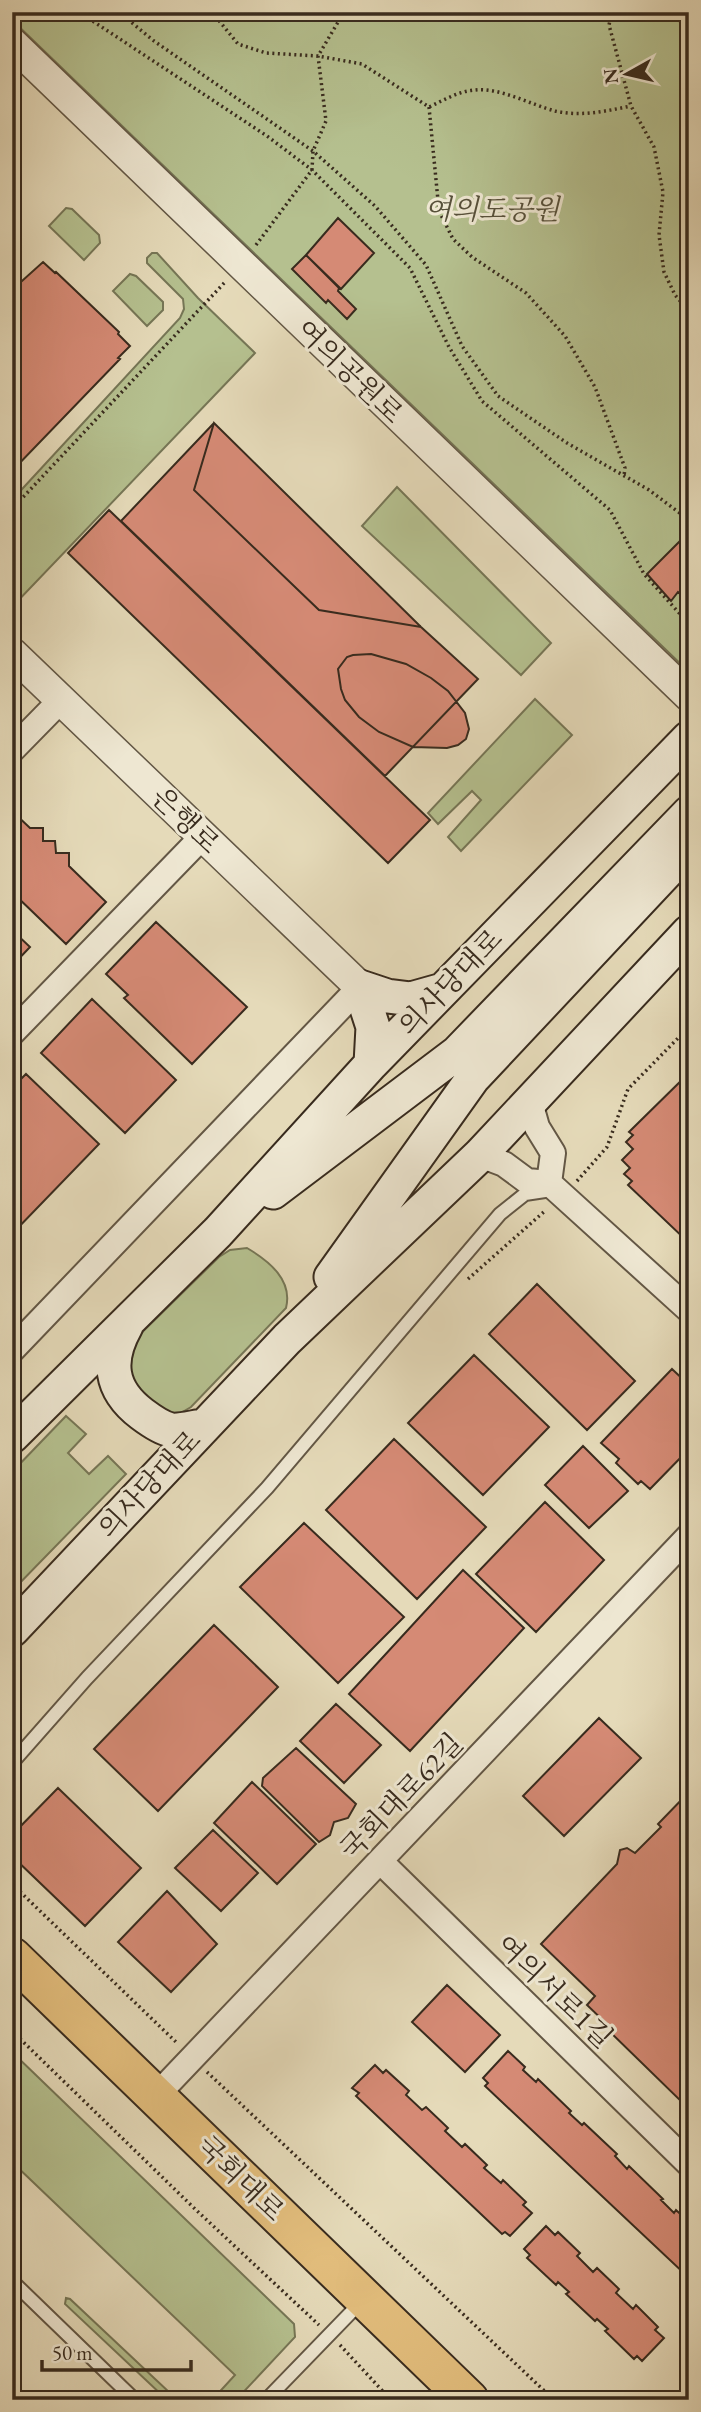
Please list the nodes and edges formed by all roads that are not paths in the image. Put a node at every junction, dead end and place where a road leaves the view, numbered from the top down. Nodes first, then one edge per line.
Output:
1 (12, 43) edge
2 (12, 653) edge
3 (689, 696) edge
4 (61, 700) junction
5 (689, 738) edge
6 (12, 750) edge
7 (689, 756) edge
8 (689, 813) edge
9 (610, 818) junction
10 (203, 836) junction
11 (689, 848) edge
12 (689, 932) edge
13 (360, 987) junction
14 (443, 990) junction
15 (12, 1033) edge
16 (371, 1064) junction
17 (530, 1101) junction
18 (480, 1155) junction
19 (556, 1190) junction
20 (218, 1232) junction
21 (689, 1310) edge
22 (129, 1321) junction
23 (287, 1339) junction
24 (12, 1350) edge
25 (204, 1426) junction
26 (12, 1436) edge
27 (689, 1536) edge
28 (12, 1630) edge
29 (12, 1763) edge
30 (380, 1861) junction
31 (12, 1957) edge
32 (156, 2096) junction
33 (689, 2164) edge
34 (12, 2281) edge
35 (364, 2298) junction
36 (135, 2400) edge
37 (266, 2400) edge
38 (469, 2400) edge

1 - 3 street, 여의공원로
2 - 4 street, 은행로
4 - 6 street
4 - 10 street, 은행로
5 - 9 main road, 의사당대로
7 - 9 main road
8 - 20 main road, 의사당대로
9 - 14 main road, 의사당대로
10 - 13 street, 은행로
10 - 15 street
11 - 23 main road, 의사당대로
12 - 17 main road, 의사당대로
13 - 14 main road
13 - 16 main road
13 - 24 street
14 - 16 main road, 의사당대로
16 - 20 main road, 의사당대로
17 - 18 main road, 의사당대로
17 - 19 street
18 - 19 street
18 - 23 main road, 의사당대로
19 - 21 street
19 - 29 lane
20 - 22 main road, 의사당대로
22 - 25 main road
22 - 26 main road, 의사당대로
23 - 25 main road, 의사당대로
25 - 28 main road, 의사당대로
27 - 30 street, 국회대로62길
30 - 32 street, 국회대로62길
30 - 33 street, 여의서로1길
31 - 32 main road, 국회대로
32 - 35 main road, 국회대로
34 - 36 lane
35 - 37 lane
35 - 38 main road, 국회대로

